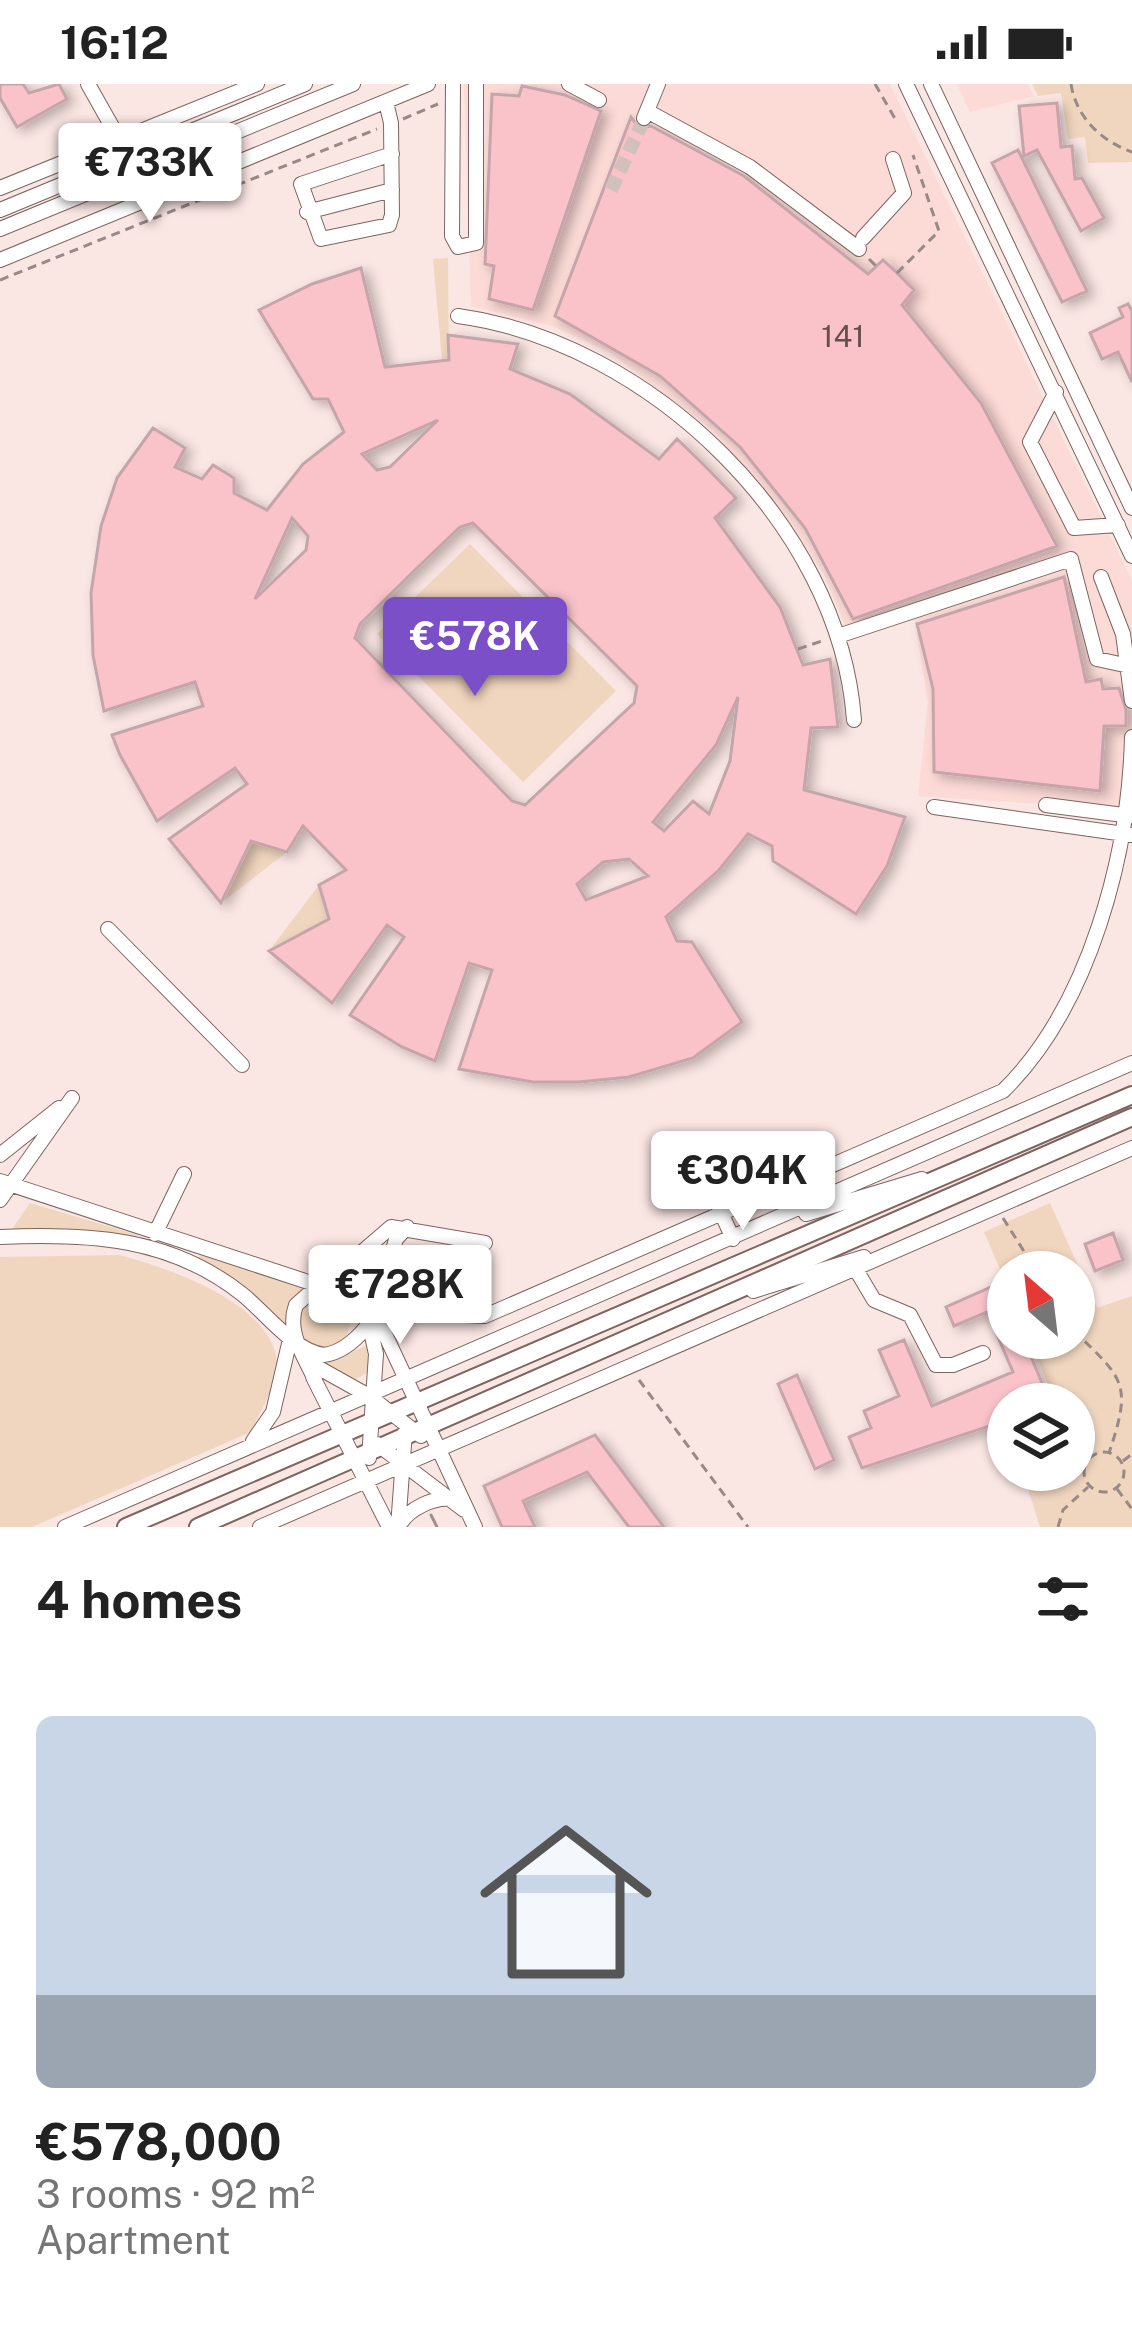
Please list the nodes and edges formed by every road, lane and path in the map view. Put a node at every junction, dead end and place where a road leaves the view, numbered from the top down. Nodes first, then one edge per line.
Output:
1 (88, 84) edge
2 (256, 84) edge
3 (305, 84) edge
4 (353, 84) edge
5 (428, 84) edge
6 (476, 84) edge
7 (568, 84) edge
8 (658, 84) edge
9 (875, 84) edge
10 (906, 84) edge
11 (931, 84) edge
12 (1071, 84) edge
13 (454, 89) edge
14 (599, 100) dead end
15 (263, 102) junction
16 (386, 102) junction
17 (270, 118) junction
18 (897, 122) dead end
19 (392, 123) junction
20 (119, 139) junction
21 (281, 145) junction
22 (1132, 152) edge
23 (392, 154) junction
24 (913, 154) dead end
25 (893, 159) dead end
26 (143, 171) junction
27 (180, 186) junction
28 (0, 188) edge
29 (392, 190) junction
30 (0, 210) edge
31 (307, 212) junction
32 (36, 214) junction
33 (0, 229) edge
34 (32, 247) junction
35 (0, 260) edge
36 (897, 273) dead end
37 (0, 280) edge
38 (458, 316) dead end
39 (1056, 392) junction
40 (1132, 458) edge
41 (1116, 467) junction
42 (1098, 477) junction
43 (1132, 508) edge
44 (1118, 525) junction
45 (1132, 556) edge
46 (1101, 577) dead end
47 (838, 636) junction
48 (798, 649) dead end
49 (1129, 666) junction
50 (1132, 695) edge
51 (854, 720) dead end
52 (1132, 736) edge
53 (1046, 805) dead end
54 (934, 807) dead end
55 (1129, 815) edge
56 (1127, 835) edge
57 (108, 929) dead end
58 (1132, 1063) edge
59 (242, 1065) dead end
60 (1132, 1095) edge
61 (1132, 1117) edge
62 (1132, 1148) edge
63 (0, 1155) edge
64 (950, 1172) junction
65 (184, 1174) dead end
66 (7, 1183) edge
67 (712, 1192) dead end
68 (0, 1200) edge
69 (997, 1206) junction
70 (721, 1213) junction
71 (770, 1222) junction
72 (407, 1227) junction
73 (157, 1229) junction
74 (0, 1237) edge
75 (733, 1239) junction
76 (485, 1244) dead end
77 (149, 1246) junction
78 (895, 1251) junction
79 (1024, 1251) edge
80 (355, 1258) junction
81 (856, 1268) junction
82 (386, 1283) junction
83 (326, 1284) junction
84 (369, 1313) junction
85 (680, 1314) junction
86 (292, 1338) junction
87 (1095, 1351) edge
88 (983, 1353) dead end
89 (305, 1358) junction
90 (630, 1367) junction
91 (408, 1379) junction
92 (315, 1380) junction
93 (370, 1396) junction
94 (333, 1412) junction
95 (410, 1420) junction
96 (364, 1440) junction
97 (440, 1450) junction
98 (1108, 1453) junction
99 (234, 1454) junction
100 (1132, 1454) edge
101 (1095, 1455) edge
102 (1121, 1462) junction
103 (404, 1463) junction
104 (366, 1481) junction
105 (1095, 1488) edge
106 (1116, 1488) junction
107 (1084, 1491) edge
108 (451, 1499) junction
109 (1132, 1510) edge
110 (472, 1520) edge
111 (280, 1523) edge
112 (64, 1527) edge
113 (126, 1527) edge
114 (198, 1527) edge
115 (260, 1527) edge
116 (396, 1527) edge
117 (748, 1527) edge
118 (1058, 1527) edge

1 - 20 street
2 - 15 street
2 - 20 street
3 - 15 street
4 - 17 street
5 - 16 street
6 - 13 street
7 - 14 street
8 - 25 street
9 - 18 path
10 - 39 street
11 - 41 street
12 - 22 path
13 - 19 path
15 - 17 street
15 - 30 street
16 - 19 street
16 - 21 street
17 - 21 street
17 - 26 street
19 - 23 street
19 - 37 path
20 - 28 street
21 - 27 street
23 - 29 street
23 - 31 street
24 - 36 path
26 - 27 street
26 - 32 street
27 - 34 street
29 - 31 street
29 - 31 street
32 - 33 street
32 - 34 street
34 - 35 street
38 - 47 street
39 - 42 street
39 - 44 street
40 - 41 street
41 - 42 street
41 - 43 street
42 - 44 street
44 - 45 street
46 - 49 street
47 - 48 path
47 - 49 street
47 - 51 street
49 - 50 street
52 - 55 street
53 - 55 street
54 - 56 street
55 - 56 street
56 - 70 street
57 - 59 street
58 - 71 street
60 - 64 main road
61 - 85 main road
62 - 69 street
63 - 66 street
64 - 71 street
64 - 95 main road
65 - 73 street
66 - 68 street
66 - 73 street
67 - 70 street
69 - 78 street
69 - 79 path
70 - 75 street
70 - 82 street
71 - 75 street
72 - 76 street
72 - 80 street
72 - 82 street
73 - 77 street
73 - 83 street
74 - 77 street
75 - 91 street
77 - 86 street
78 - 81 street
78 - 85 street
80 - 82 street
80 - 83 street
81 - 88 street
81 - 90 street
82 - 84 street
83 - 84 street
83 - 86 street
84 - 86 street
84 - 91 street
84 - 93 street
85 - 95 main road
86 - 89 street
86 - 92 street
86 - 99 street
87 - 98 path
89 - 92 street
89 - 93 street
90 - 97 street
90 - 117 path
91 - 93 street
91 - 95 street
92 - 94 street
93 - 94 street
93 - 95 street
93 - 96 street
94 - 96 street
94 - 99 street
95 - 96 main road
95 - 96 main road
95 - 97 street
95 - 103 street
96 - 103 street
96 - 104 street
96 - 113 main road
96 - 114 main road
97 - 103 street
97 - 110 street
98 - 101 path
98 - 102 path
99 - 112 street
100 - 102 path
102 - 106 path
103 - 104 street
103 - 108 street
103 - 116 street
104 - 111 street
104 - 116 street
105 - 106 path
106 - 109 path
107 - 118 path
108 - 110 street
108 - 116 street
111 - 115 street

